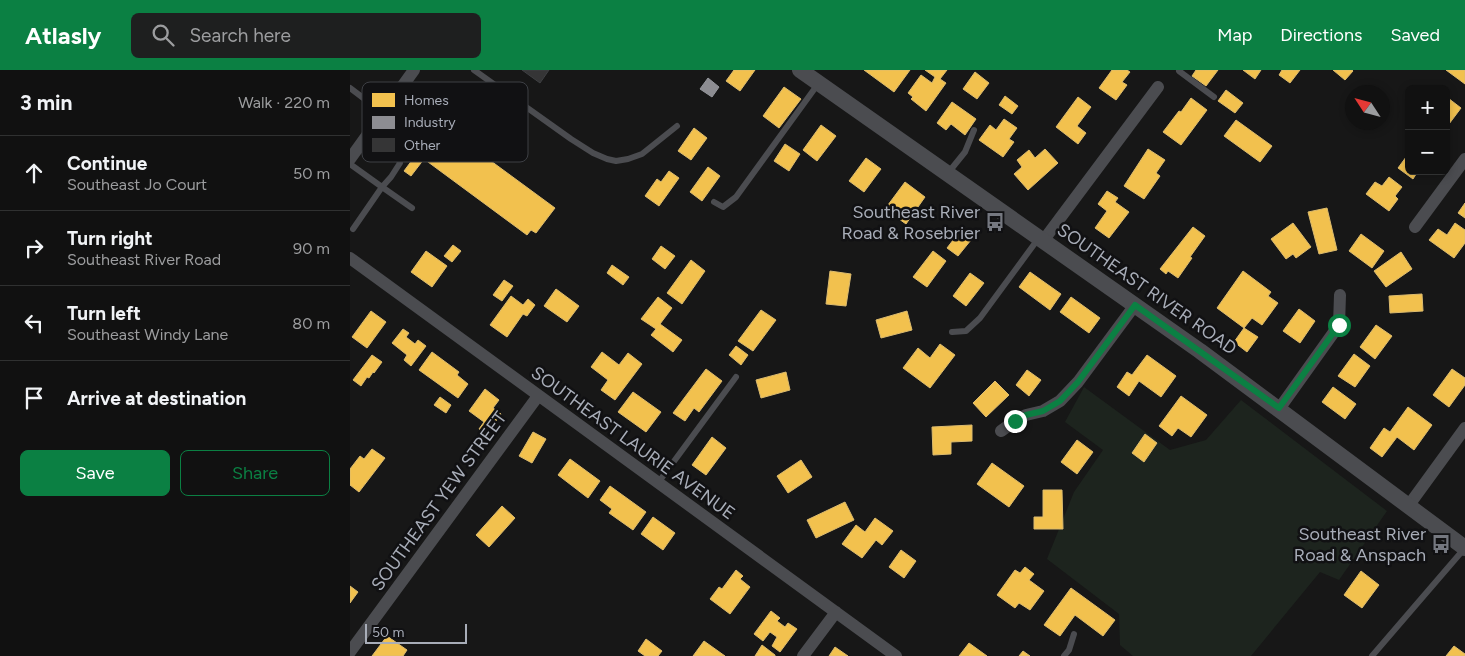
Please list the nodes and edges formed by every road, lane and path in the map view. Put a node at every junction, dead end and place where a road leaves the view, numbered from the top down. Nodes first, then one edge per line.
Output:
1 (414, 70) edge
2 (474, 70) edge
3 (800, 70) edge
4 (1180, 70) edge
5 (405, 82) edge
6 (491, 82) edge
7 (818, 83) junction
8 (1158, 87) dead end
9 (350, 88) edge
10 (362, 97) edge
11 (1214, 97) dead end
12 (528, 108) edge
13 (677, 126) dead end
14 (974, 130) dead end
15 (362, 142) edge
16 (350, 159) edge
17 (1465, 159) edge
18 (400, 162) edge
19 (350, 164) edge
20 (947, 174) junction
21 (382, 187) junction
22 (714, 202) dead end
23 (412, 208) dead end
24 (1415, 227) dead end
25 (353, 229) dead end
26 (1041, 239) junction
27 (350, 258) edge
28 (1340, 295) dead end
29 (1135, 305) junction
30 (952, 332) dead end
31 (736, 377) dead end
32 (538, 396) junction
33 (1279, 408) junction
34 (1465, 428) edge
35 (1001, 431) dead end
36 (658, 483) junction
37 (1409, 505) junction
38 (1465, 548) edge
39 (836, 612) junction
40 (1074, 634) dead end
41 (350, 652) edge
42 (803, 656) edge
43 (896, 656) edge
44 (1064, 656) edge
45 (1372, 656) edge

1 - 5 street
2 - 6 lane
3 - 7 street, SOUTHEAST RIVER ROAD
4 - 11 lane
7 - 20 street, SOUTHEAST RIVER ROAD
7 - 22 lane
8 - 26 street
9 - 10 lane
12 - 13 lane
14 - 20 lane
15 - 16 street
17 - 24 street
18 - 21 lane
19 - 21 lane
20 - 26 street, SOUTHEAST RIVER ROAD
21 - 23 lane
21 - 25 lane
26 - 29 street, SOUTHEAST RIVER ROAD
26 - 30 lane
27 - 32 street, SOUTHEAST LAURIE AVENUE
28 - 33 street
29 - 33 street, SOUTHEAST RIVER ROAD
29 - 35 street
31 - 36 lane
32 - 36 street, SOUTHEAST LAURIE AVENUE
32 - 41 street, SOUTHEAST YEW STREET
33 - 37 street, SOUTHEAST RIVER ROAD
34 - 37 street
36 - 39 street, SOUTHEAST LAURIE AVENUE
37 - 38 street, SOUTHEAST RIVER ROAD
38 - 45 lane
39 - 42 street
39 - 43 street, SOUTHEAST LAURIE AVENUE
40 - 44 lane

